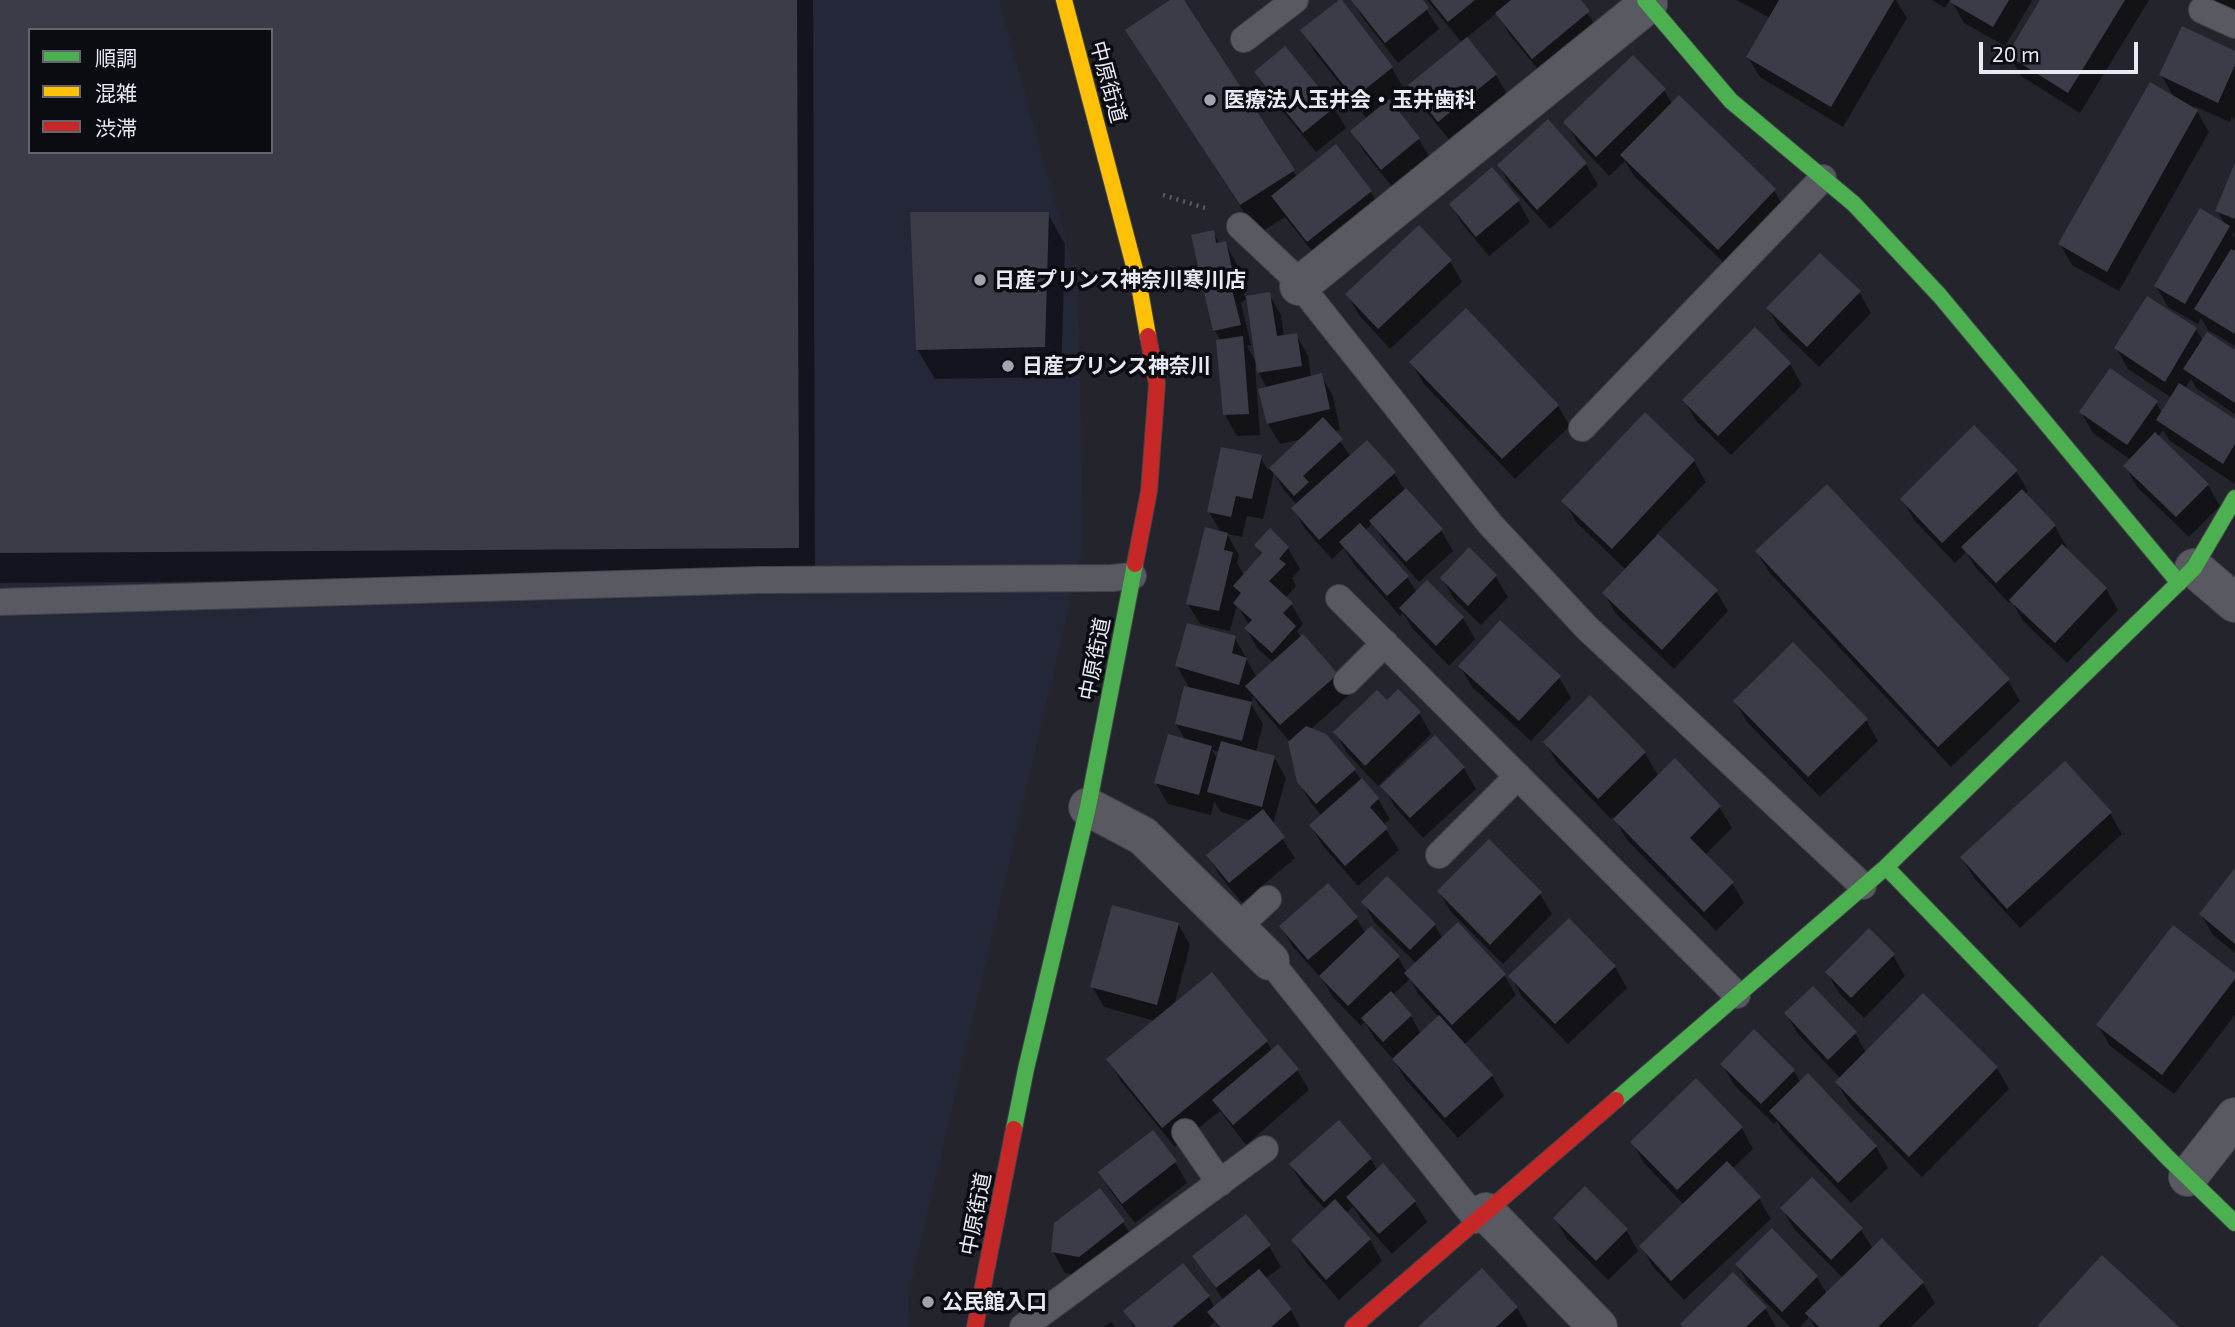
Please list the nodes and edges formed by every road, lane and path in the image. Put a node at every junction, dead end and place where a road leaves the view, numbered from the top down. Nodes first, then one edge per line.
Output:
1 (1064, 0) edge
2 (1295, 0) edge
3 (1646, 2) edge
4 (2202, 10) dead end
5 (2235, 25) edge
6 (1244, 39) dead end
7 (1823, 178) junction
8 (1161, 194) dead end
9 (1240, 226) joint
10 (1298, 286) junction
11 (1582, 428) dead end
12 (2235, 498) edge
13 (1133, 576) junction
14 (2186, 576) junction
15 (1339, 598) dead end
16 (0, 602) edge
17 (2235, 603) edge
18 (1385, 643) junction
19 (1347, 681) dead end
20 (1518, 776) junction
21 (1088, 807) junction
22 (1438, 855) dead end
23 (1886, 867) junction
24 (1863, 886) junction
25 (1268, 899) dead end
26 (1238, 927) junction
27 (1270, 961) joint
28 (1737, 995) junction
29 (2235, 1117) edge
30 (1185, 1132) dead end
31 (1265, 1149) dead end
32 (2188, 1177) junction
33 (1220, 1183) junction
34 (1481, 1216) junction
35 (2235, 1223) edge
36 (975, 1327) edge
37 (1023, 1327) edge
38 (1353, 1327) edge
39 (1598, 1327) edge

1 - 13 street, 中原街道
2 - 6 lane
3 - 7 street
3 - 10 street
4 - 5 lane
7 - 11 lane
7 - 14 street
8 - 9 path
9 - 10 lane
10 - 24 lane
12 - 14 street
13 - 16 lane
13 - 21 street, 中原街道
14 - 17 street
14 - 23 street
15 - 18 lane
18 - 19 lane
18 - 20 lane
20 - 22 lane
20 - 28 lane
21 - 26 street
21 - 36 street, 中原街道
23 - 24 street
23 - 32 street
24 - 28 street
25 - 26 lane
26 - 27 street
27 - 34 lane
28 - 34 street
29 - 32 street
30 - 33 lane
31 - 33 lane
32 - 35 street
33 - 37 lane
34 - 38 street
34 - 39 street

